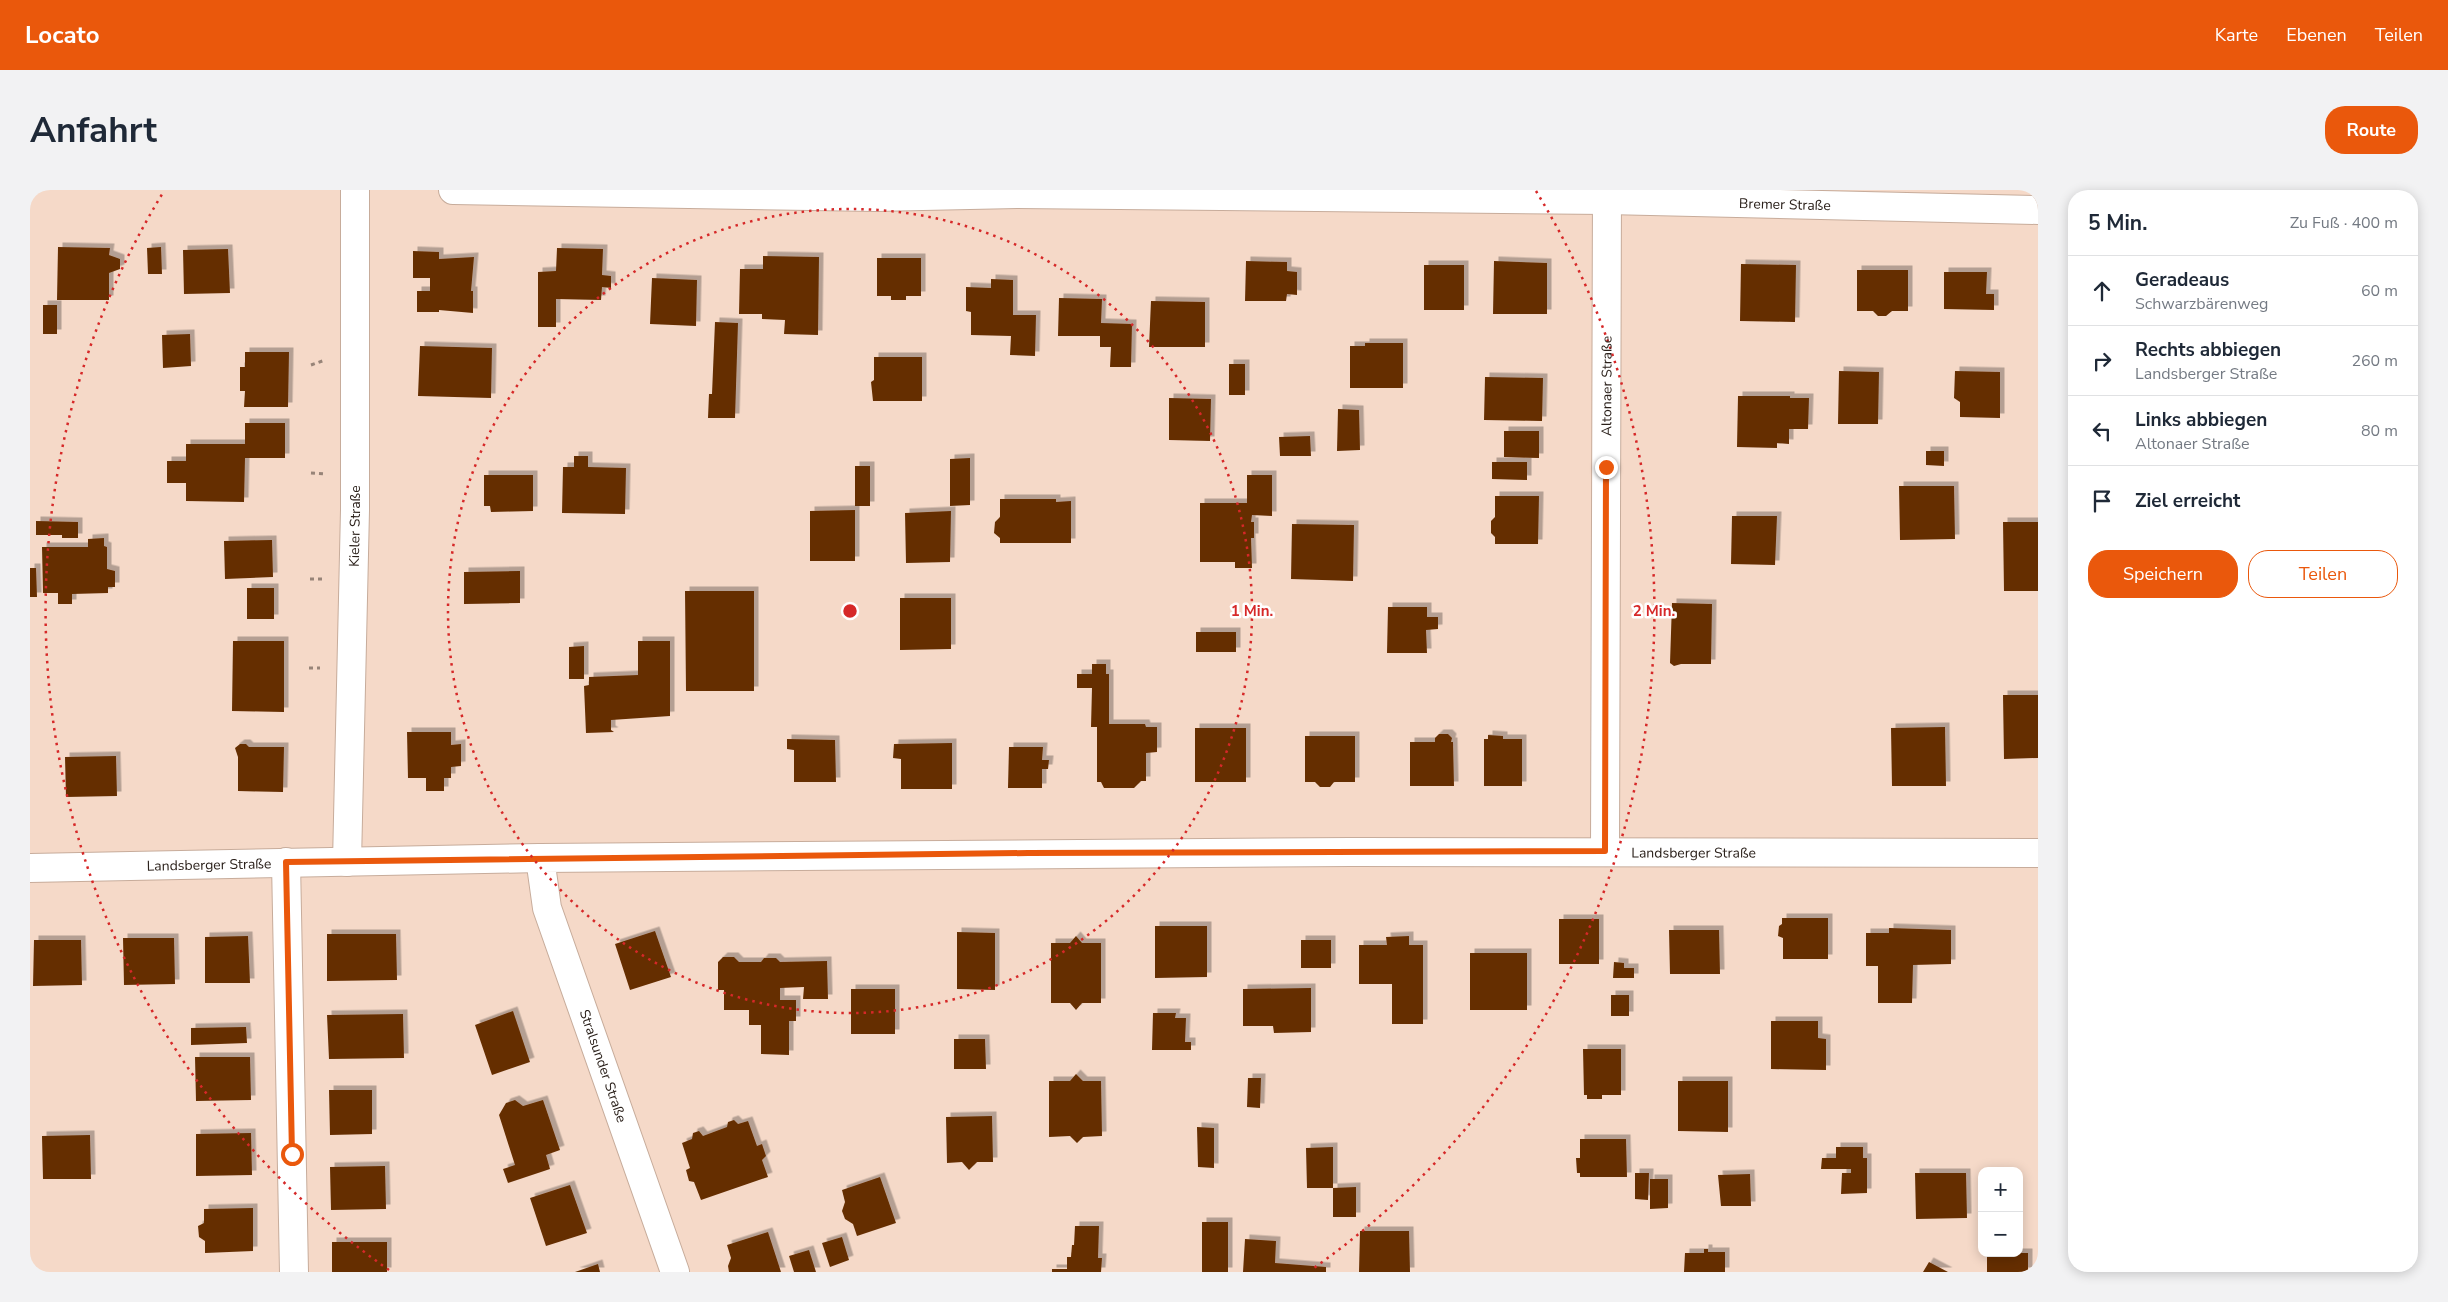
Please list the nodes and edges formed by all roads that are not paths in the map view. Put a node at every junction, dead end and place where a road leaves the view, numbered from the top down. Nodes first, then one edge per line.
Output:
1 (355, 190) edge
2 (453, 190) edge
3 (1607, 195) edge
4 (2038, 210) edge
5 (1605, 851) junction
6 (2038, 853) edge
7 (540, 858) junction
8 (286, 862) junction
9 (347, 862) junction
10 (30, 868) edge
11 (294, 1272) edge
12 (674, 1272) edge

1 - 9 street, Kieler Straße
2 - 3 street, Bremer Straße
3 - 4 street, Bremer Straße
3 - 5 street, Altonaer Straße
5 - 6 street, Landsberger Straße
5 - 7 street, Landsberger Straße
7 - 9 street, Landsberger Straße
7 - 12 street, Stralsunder Straße
8 - 9 street, Landsberger Straße
8 - 10 street, Landsberger Straße
8 - 11 street

